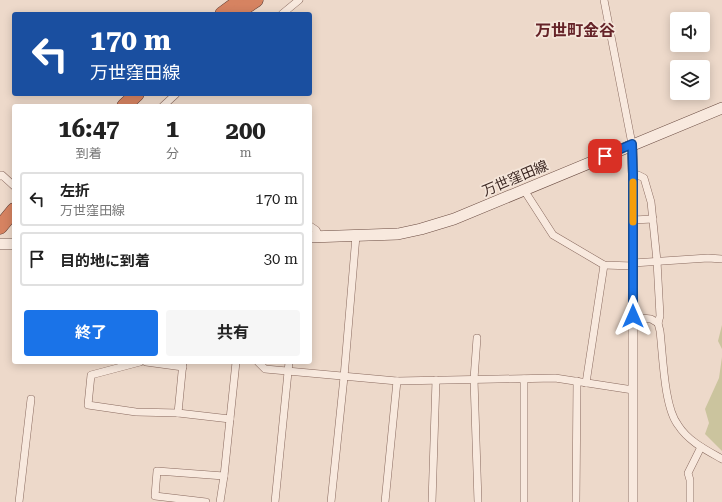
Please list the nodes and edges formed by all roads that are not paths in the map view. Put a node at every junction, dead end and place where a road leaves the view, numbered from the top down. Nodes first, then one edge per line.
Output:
1 (241, 0) edge
2 (256, 0) edge
3 (299, 0) edge
4 (604, 0) edge
5 (225, 12) edge
6 (238, 12) edge
7 (284, 12) edge
8 (123, 96) edge
9 (136, 96) edge
10 (174, 96) edge
11 (114, 104) edge
12 (126, 104) edge
13 (165, 104) edge
14 (722, 108) edge
15 (632, 144) junction
16 (633, 174) junction
17 (0, 176) edge
18 (12, 184) edge
19 (524, 190) junction
20 (12, 214) edge
21 (652, 219) junction
22 (633, 220) junction
23 (12, 222) edge
24 (312, 227) edge
25 (0, 236) edge
26 (356, 236) junction
27 (315, 237) edge
28 (12, 243) edge
29 (722, 259) edge
30 (657, 260) junction
31 (604, 265) junction
32 (633, 265) junction
33 (633, 316) junction
34 (658, 324) junction
35 (477, 338) dead end
36 (132, 364) edge
37 (171, 364) edge
38 (236, 364) edge
39 (260, 364) edge
40 (289, 364) edge
41 (183, 365) edge
42 (288, 371) junction
43 (344, 377) junction
44 (524, 379) junction
45 (436, 380) junction
46 (474, 380) junction
47 (577, 381) junction
48 (397, 382) junction
49 (586, 383) junction
50 (633, 390) junction
51 (31, 399) dead end
52 (178, 413) junction
53 (230, 419) junction
54 (701, 447) junction
55 (722, 459) edge
56 (224, 476) junction
57 (19, 502) edge
58 (206, 502) edge
59 (220, 502) edge
60 (275, 502) edge
61 (331, 502) edge
62 (385, 502) edge
63 (432, 502) edge
64 (478, 502) edge
65 (524, 502) edge
66 (576, 502) edge
67 (633, 502) edge
68 (690, 502) edge

1 - 5 highway
2 - 6 highway
3 - 7 street
4 - 15 street
8 - 11 highway
9 - 12 highway
10 - 13 street
14 - 15 main road, 万世窪田線
15 - 16 street
15 - 19 main road, 万世窪田線
16 - 21 street
16 - 22 street
17 - 18 street
19 - 26 main road, 万世窪田線
19 - 31 street
20 - 25 highway
21 - 22 street
21 - 30 street
22 - 32 street
23 - 25 highway
24 - 27 street
25 - 28 main road
26 - 27 main road, 万世窪田線
26 - 43 street
29 - 30 street
30 - 32 street
30 - 34 street
31 - 32 street
31 - 49 street
32 - 33 street
33 - 34 street
33 - 50 street
34 - 54 street
35 - 46 street
36 - 52 street
37 - 41 street
38 - 53 street
39 - 42 street
40 - 42 street
41 - 52 street
42 - 43 street
42 - 60 street
43 - 48 street
43 - 61 street
44 - 46 street
44 - 47 street
44 - 65 street
45 - 46 street
45 - 48 street
45 - 63 street
46 - 64 street
47 - 49 street
47 - 66 street
48 - 62 street
49 - 50 street
50 - 67 street
51 - 57 street
52 - 53 street
53 - 56 street
54 - 55 street
54 - 68 street
56 - 58 street
56 - 59 street

